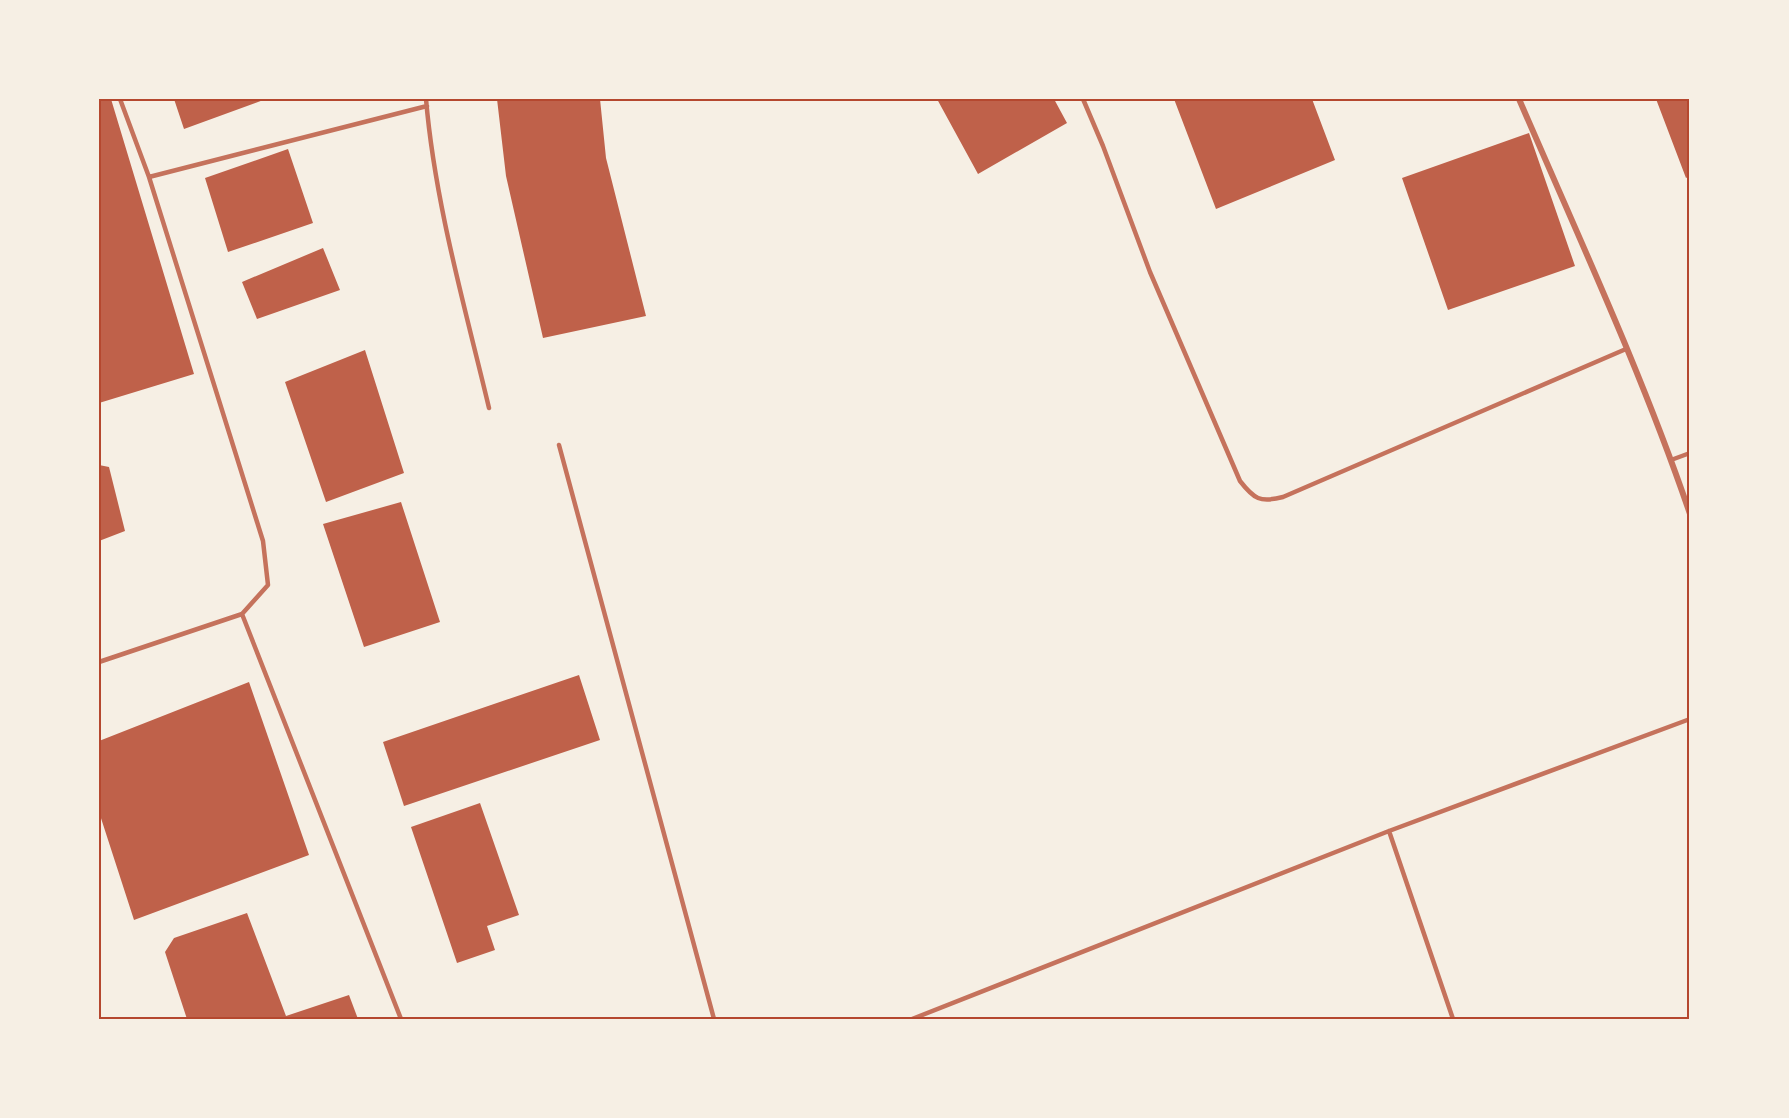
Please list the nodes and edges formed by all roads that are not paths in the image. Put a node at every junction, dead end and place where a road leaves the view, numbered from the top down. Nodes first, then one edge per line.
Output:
1 (120, 99) edge
2 (426, 99) edge
3 (1083, 99) edge
4 (1519, 99) edge
5 (427, 106) junction
6 (149, 177) junction
7 (1626, 349) junction
8 (489, 408) dead end
9 (559, 445) dead end
10 (1690, 453) edge
11 (1671, 460) junction
12 (1690, 514) edge
13 (242, 614) junction
14 (99, 662) edge
15 (1690, 720) edge
16 (1389, 831) junction
17 (401, 1019) edge
18 (714, 1019) edge
19 (912, 1019) edge
20 (1453, 1019) edge

1 - 6 lane
2 - 5 lane
3 - 7 lane
4 - 7 street
5 - 6 lane
5 - 8 lane
6 - 13 lane
7 - 11 street
9 - 18 lane
10 - 11 lane
11 - 12 street
13 - 14 lane
13 - 17 lane
15 - 16 lane
16 - 19 lane
16 - 20 lane

